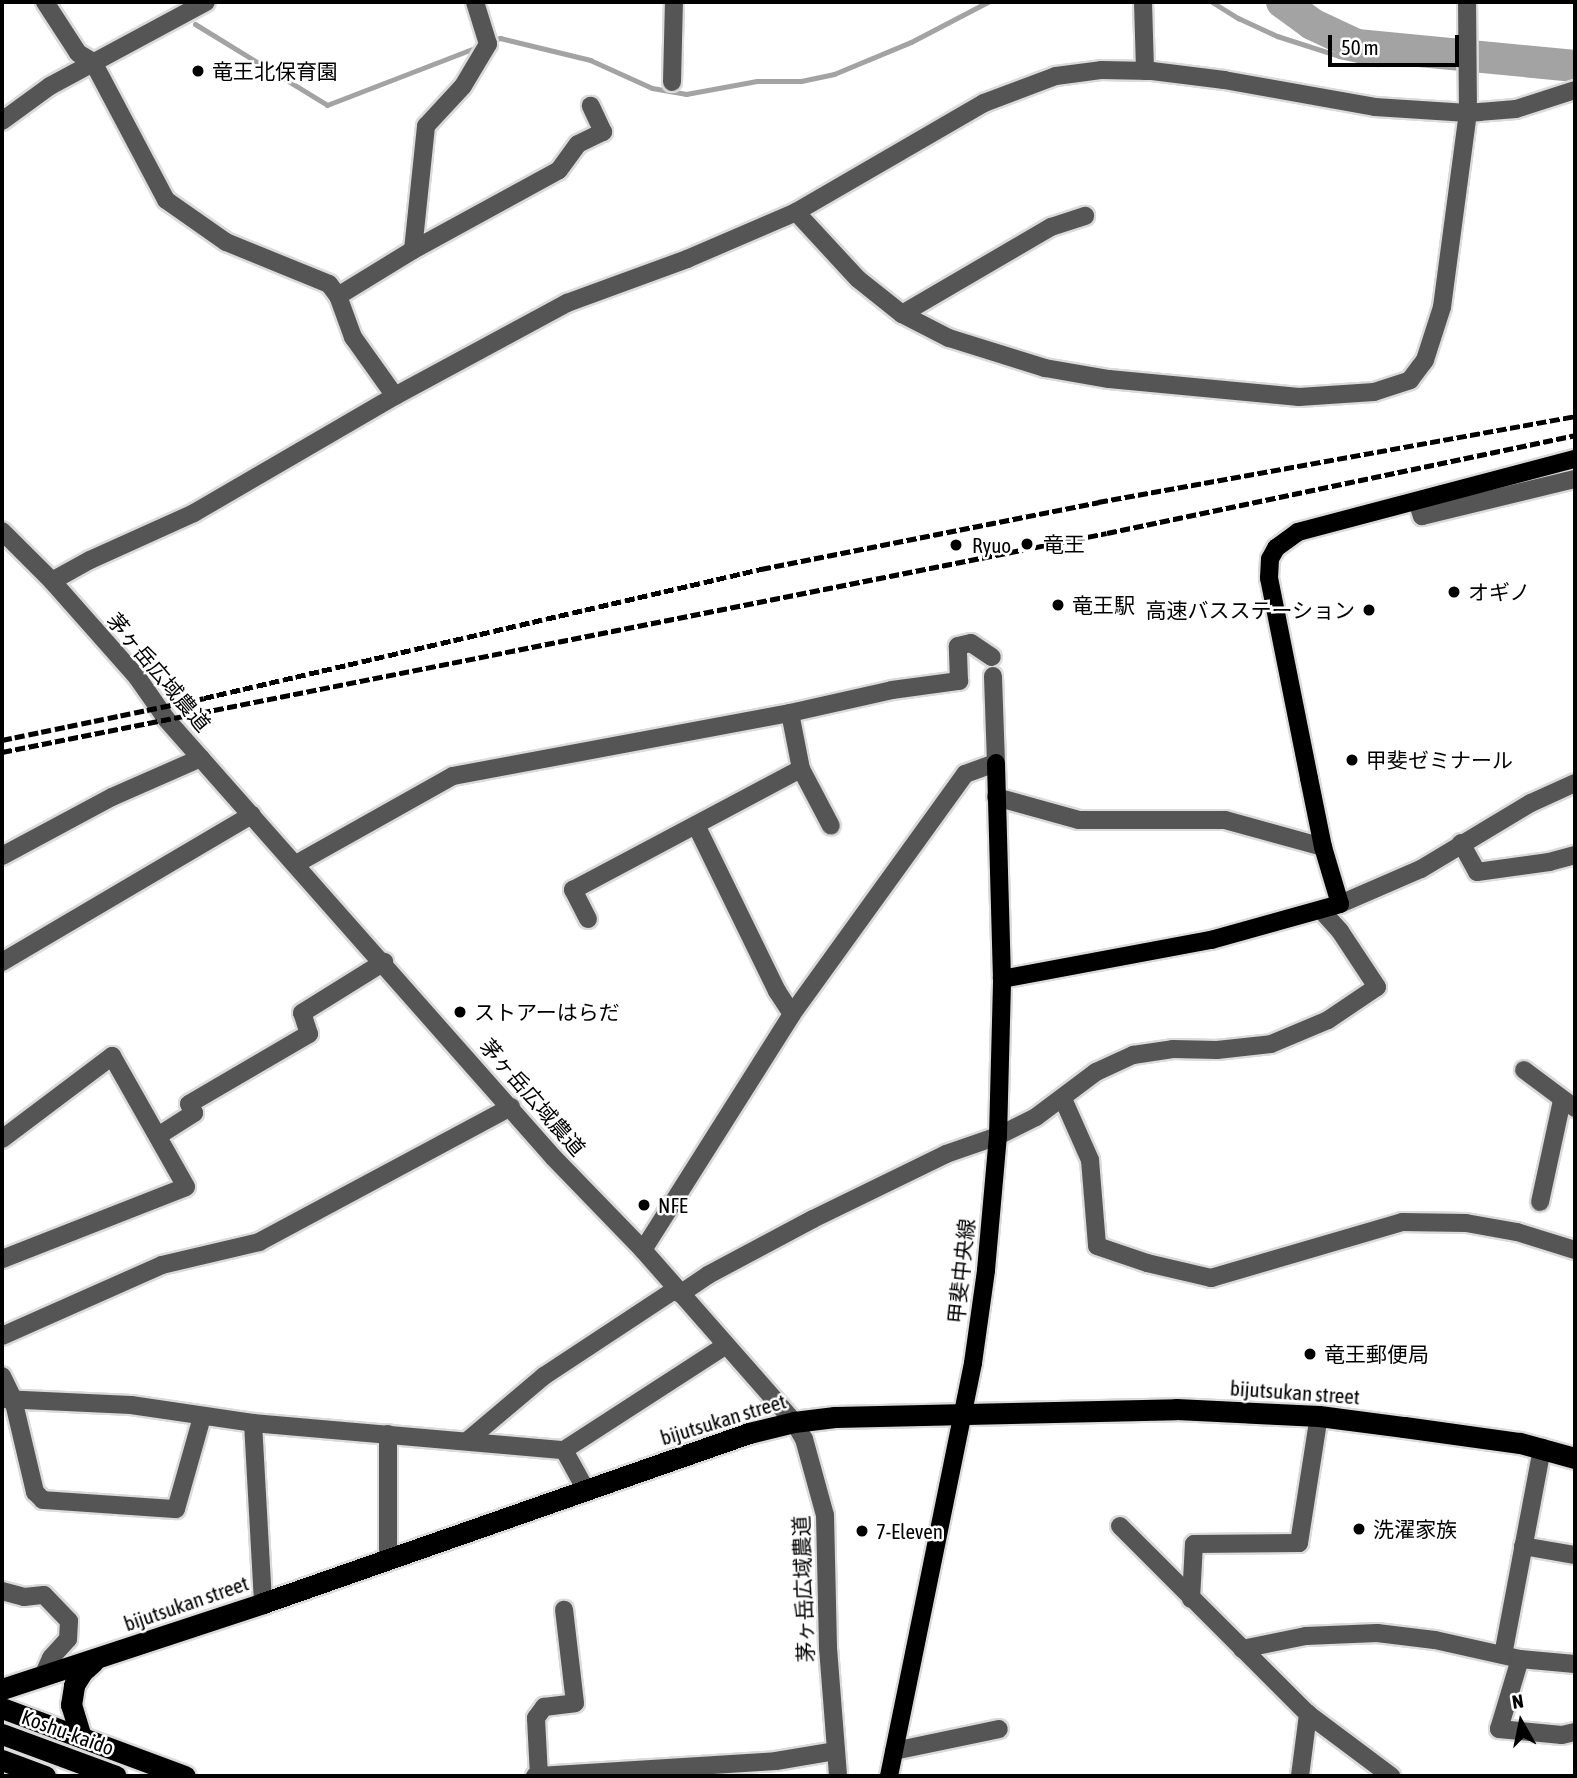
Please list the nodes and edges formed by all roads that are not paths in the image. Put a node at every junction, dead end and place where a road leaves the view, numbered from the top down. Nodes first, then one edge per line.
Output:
1 (44, 2) edge
2 (206, 2) edge
3 (475, 2) edge
4 (674, 2) edge
5 (1143, 2) edge
6 (1466, 2) edge
7 (93, 62) junction
8 (1144, 71) junction
9 (672, 82) dead end
10 (1575, 90) edge
11 (591, 106) dead end
12 (1468, 113) junction
13 (2, 121) edge
14 (796, 212) junction
15 (1085, 216) dead end
16 (413, 250) junction
17 (338, 296) junction
18 (902, 314) junction
19 (395, 396) junction
20 (1575, 459) edge
21 (1575, 479) edge
22 (1417, 501) junction
23 (2, 531) edge
24 (52, 581) junction
25 (992, 657) dead end
26 (993, 676) dead end
27 (790, 713) junction
28 (201, 758) junction
29 (996, 763) junction
30 (801, 769) junction
31 (1575, 783) edge
32 (996, 797) junction
33 (252, 815) junction
34 (696, 825) junction
35 (831, 826) dead end
36 (1461, 843) junction
37 (1323, 847) junction
38 (1575, 855) edge
39 (2, 856) edge
40 (296, 864) junction
41 (1340, 904) junction
42 (1322, 911) junction
43 (588, 919) dead end
44 (2, 962) edge
45 (384, 962) junction
46 (1002, 979) junction
47 (792, 1014) junction
48 (1524, 1070) dead end
49 (1063, 1099) junction
50 (1569, 1104) edge
51 (511, 1107) junction
52 (158, 1136) junction
53 (998, 1136) junction
54 (2, 1139) edge
55 (1540, 1202) dead end
56 (643, 1250) junction
57 (1575, 1250) edge
58 (2, 1259) edge
59 (678, 1291) junction
60 (2, 1336) edge
61 (726, 1345) junction
62 (2, 1376) edge
63 (7, 1399) edge
64 (202, 1416) junction
65 (963, 1416) junction
66 (1319, 1416) junction
67 (794, 1422) junction
68 (253, 1423) junction
69 (388, 1434) junction
70 (467, 1441) junction
71 (1542, 1448) junction
72 (564, 1450) junction
73 (1575, 1458) edge
74 (586, 1490) junction
75 (1120, 1526) dead end
76 (1523, 1546) junction
77 (1575, 1555) edge
78 (388, 1560) junction
79 (2, 1591) edge
80 (1191, 1599) junction
81 (262, 1603) junction
82 (564, 1610) dead end
83 (1242, 1649) junction
84 (1511, 1657) junction
85 (95, 1660) junction
86 (1575, 1664) edge
87 (43, 1676) junction
88 (2, 1689) edge
89 (2, 1708) edge
90 (1308, 1714) junction
91 (999, 1729) dead end
92 (1575, 1732) edge
93 (2, 1734) edge
94 (81, 1737) junction
95 (836, 1751) junction
96 (894, 1751) junction
97 (2, 1760) edge
98 (45, 1776) edge
99 (116, 1776) edge
100 (185, 1776) edge
101 (537, 1776) edge
102 (838, 1776) edge
103 (889, 1776) edge
104 (1300, 1776) edge
105 (1391, 1776) edge

1 - 7 street
2 - 7 street
3 - 16 street
4 - 9 street
5 - 8 street
6 - 12 street
7 - 13 street
7 - 17 street
8 - 12 street
8 - 14 street
10 - 12 street
11 - 16 street
12 - 18 street
14 - 18 street
14 - 19 street
15 - 18 street
16 - 17 street
17 - 19 street
19 - 24 street
20 - 22 main road
21 - 22 street
22 - 37 main road
23 - 24 street, 茅ヶ岳広域農道
24 - 28 street, 茅ヶ岳広域農道
25 - 27 street
26 - 29 street
27 - 30 street
27 - 40 street
28 - 33 street, 茅ヶ岳広域農道
28 - 39 street
29 - 32 main road, 甲斐中央線
29 - 47 street
30 - 34 street
30 - 35 street
31 - 36 street
32 - 37 street
32 - 46 main road, 甲斐中央線
33 - 40 street, 茅ヶ岳広域農道
33 - 44 street
34 - 43 street
34 - 47 street
36 - 38 street
36 - 41 street
37 - 41 main road
40 - 45 street, 茅ヶ岳広域農道
41 - 42 main road
42 - 46 main road
42 - 49 street
45 - 51 street, 茅ヶ岳広域農道
45 - 52 street
46 - 53 main road, 甲斐中央線
47 - 56 street
48 - 50 street
49 - 53 street
49 - 57 street
50 - 55 street
51 - 56 street, 茅ヶ岳広域農道
51 - 60 street
52 - 54 street
52 - 58 street
53 - 59 street
53 - 65 main road, 甲斐中央線
56 - 59 street, 茅ヶ岳広域農道
59 - 61 street, 茅ヶ岳広域農道
59 - 70 street
61 - 67 street, 茅ヶ岳広域農道
61 - 72 street
62 - 63 street
63 - 64 street
63 - 64 street
64 - 68 street
65 - 66 highway, bijutsukan street
65 - 67 highway, bijutsukan street
65 - 96 main road, 甲斐中央線
66 - 71 highway, bijutsukan street
66 - 80 street
67 - 74 highway, bijutsukan street
67 - 95 street, 茅ヶ岳広域農道
68 - 69 street
68 - 81 street
69 - 70 street
69 - 78 street
70 - 72 street
71 - 73 highway, bijutsukan street
71 - 76 street
72 - 74 street
74 - 78 highway, bijutsukan street
75 - 80 street
76 - 77 street
76 - 84 street
78 - 81 highway, bijutsukan street
79 - 87 street
80 - 83 street
81 - 85 highway, bijutsukan street
82 - 101 street
83 - 84 street
83 - 90 street
84 - 86 street
84 - 92 street
85 - 87 highway, bijutsukan street
85 - 94 highway
87 - 88 highway, bijutsukan street
89 - 94 highway
90 - 104 street
90 - 105 street
91 - 96 street
93 - 99 highway, Koshu-kaido
94 - 100 highway
95 - 101 street
95 - 102 street, 茅ヶ岳広域農道
96 - 103 main road, 甲斐中央線
97 - 98 highway

